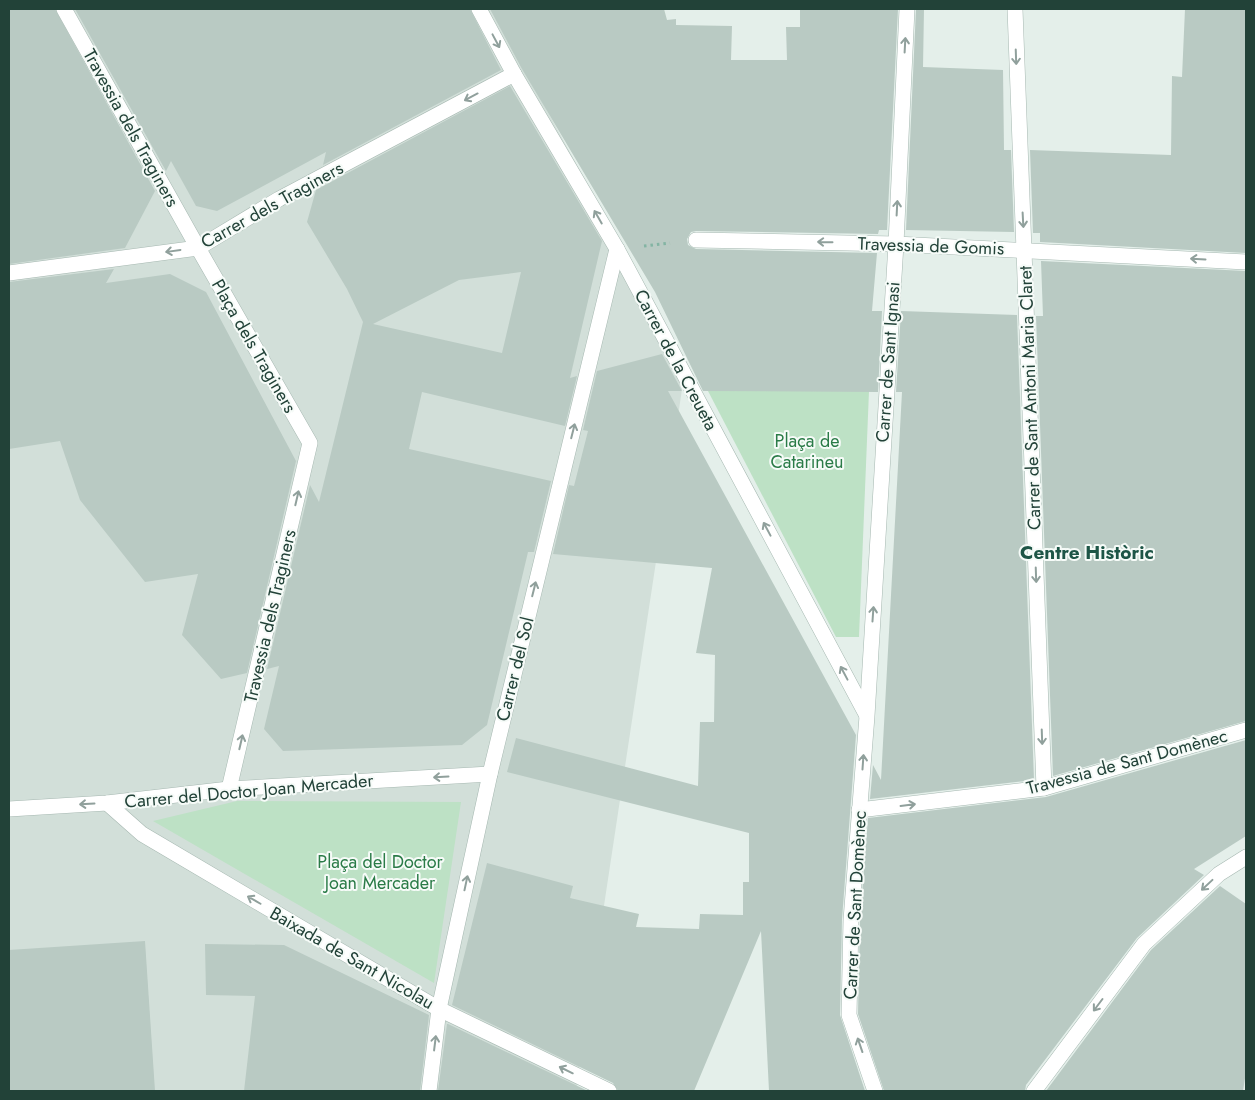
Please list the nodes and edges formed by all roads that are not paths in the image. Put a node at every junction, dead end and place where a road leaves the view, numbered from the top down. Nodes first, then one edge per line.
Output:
1 (64, 9) edge
2 (479, 9) edge
3 (907, 9) edge
4 (1015, 9) edge
5 (514, 74) junction
6 (696, 240) road end
7 (896, 244) junction
8 (198, 248) junction
9 (617, 249) junction
10 (1025, 250) junction
11 (1246, 262) edge
12 (9, 274) edge
13 (310, 443) joint
14 (866, 716) junction
15 (1246, 730) edge
16 (490, 774) junction
17 (1044, 788) junction
18 (229, 789) junction
19 (108, 803) junction
20 (9, 809) edge
21 (859, 810) junction
22 (1246, 857) edge
23 (439, 1009) junction
24 (429, 1091) edge
25 (609, 1091) edge
26 (875, 1091) edge
27 (1034, 1091) edge

1 - 8 street, Travessia dels Traginers
2 -> 5 street, Carrer de la Creueta
7 -> 3 street, Carrer de Sant Ignasi
4 -> 10 street, Carrer de Sant Antoni Maria Claret
5 -> 8 street, Carrer dels Traginers
9 -> 5 street, Carrer de la Creueta
7 -> 6 street, Travessia de Gomis
7 - 10 street, Travessia de Gomis
14 -> 7 street, Carrer de Sant Ignasi
8 -> 12 street, Carrer dels Traginers
8 - 13 street, Plaça dels Traginers
14 -> 9 street, Carrer de la Creueta
16 -> 9 street, Carrer del Sol
11 -> 10 street, Travessia de Gomis
10 -> 17 street, Carrer de Sant Antoni Maria Claret
18 -> 13 street, Travessia dels Traginers
21 -> 14 street, Carrer de Sant Domènec
15 - 17 street, Travessia de Sant Domènec
16 -> 18 street, Carrer del Doctor Joan Mercader
23 -> 16 street, Carrer del Sol
21 -> 17 street, Travessia de Sant Domènec
18 - 19 street, Carrer del Doctor Joan Mercader
19 -> 20 street, Carrer del Doctor Joan Mercader
23 -> 19 street, Baixada de Sant Nicolau
26 -> 21 street, Carrer de Sant Domènec
22 -> 27 street
24 -> 23 street, Carrer del Sol
25 -> 23 street, Baixada de Sant Nicolau

